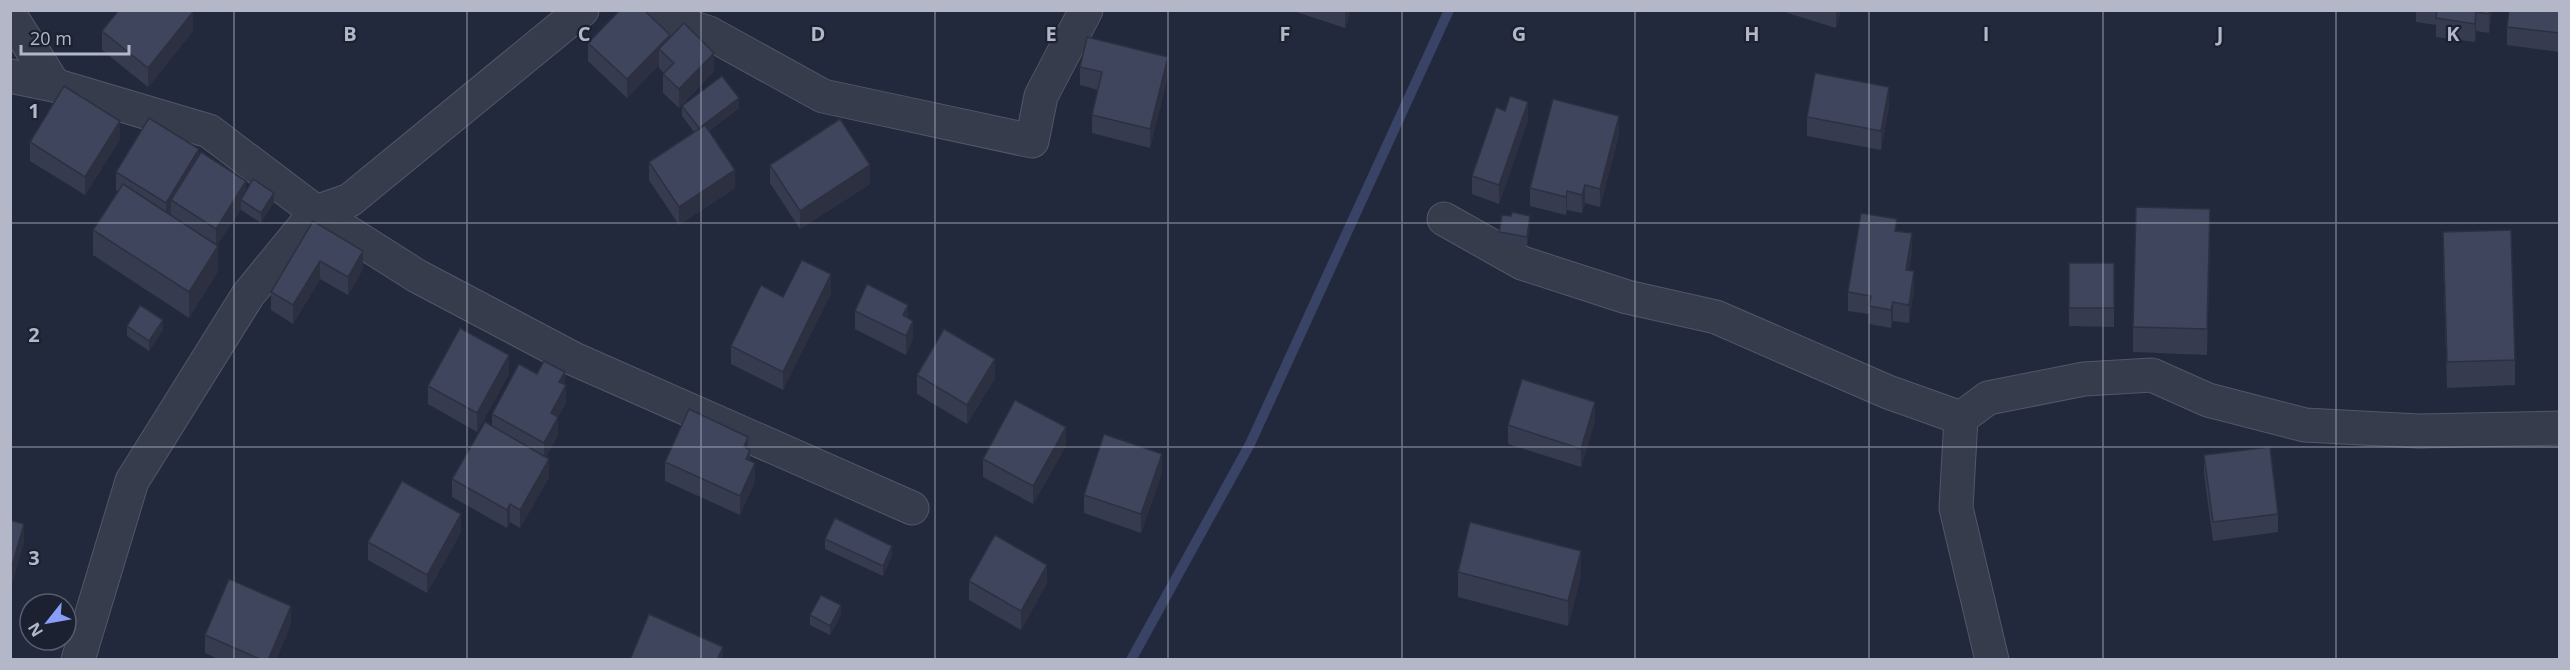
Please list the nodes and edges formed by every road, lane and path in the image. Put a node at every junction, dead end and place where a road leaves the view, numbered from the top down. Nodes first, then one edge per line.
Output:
1 (582, 10) edge
2 (640, 10) edge
3 (1086, 10) edge
4 (10, 15) edge
5 (10, 76) edge
6 (54, 85) junction
7 (316, 212) junction
8 (1444, 219) dead end
9 (1961, 418) junction
10 (2559, 428) edge
11 (912, 508) dead end
12 (78, 660) edge
13 (1992, 660) edge

1 - 7 street
2 - 3 street
4 - 6 street
5 - 6 street
6 - 7 street
7 - 11 street
7 - 12 street
8 - 9 street
9 - 10 street
9 - 13 street

